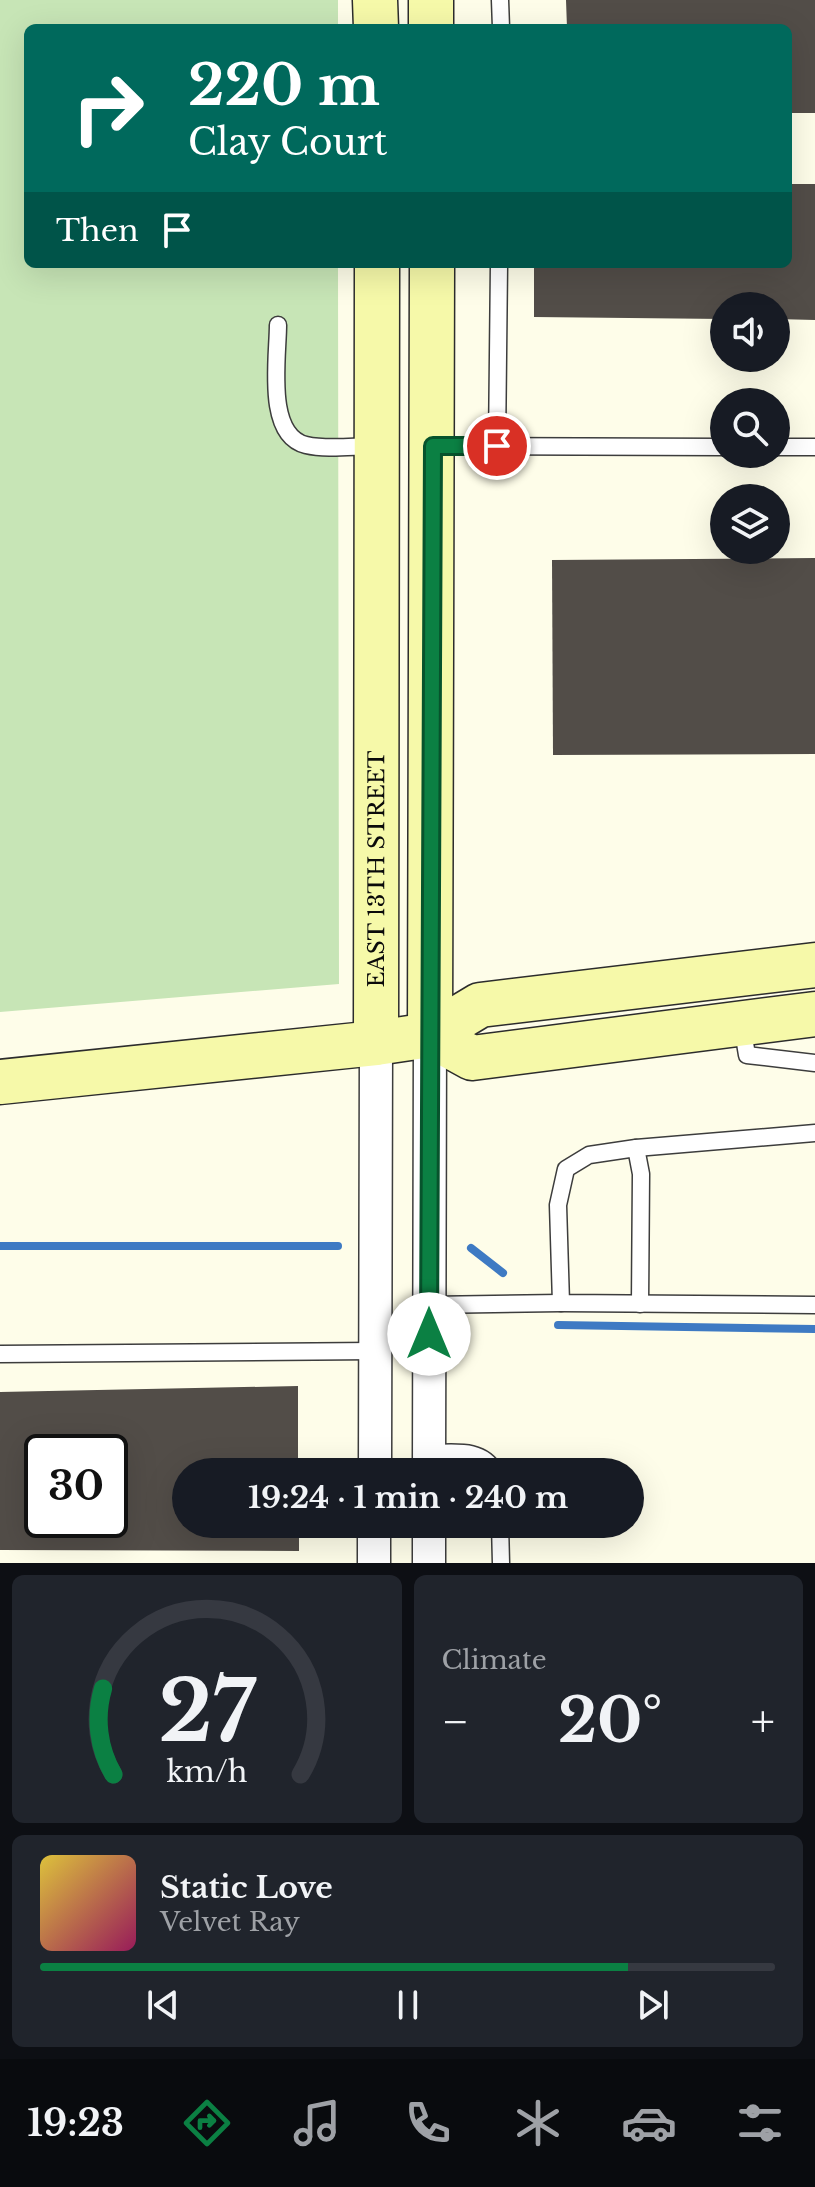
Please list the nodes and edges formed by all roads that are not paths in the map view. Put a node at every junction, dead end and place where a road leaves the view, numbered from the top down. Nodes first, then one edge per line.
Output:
1 (375, 0) edge
2 (431, 0) edge
3 (500, 0) edge
4 (376, 24) edge
5 (431, 24) edge
6 (501, 24) edge
7 (377, 268) edge
8 (432, 268) edge
9 (499, 268) edge
10 (278, 325) dead end
11 (377, 446) junction
12 (433, 446) junction
13 (497, 446) junction
14 (710, 447) edge
15 (790, 447) edge
16 (815, 447) edge
17 (815, 965) edge
18 (815, 1014) edge
19 (742, 1024) junction
20 (430, 1035) junction
21 (376, 1043) junction
22 (815, 1063) edge
23 (0, 1082) edge
24 (815, 1133) edge
25 (636, 1148) junction
26 (561, 1303) junction
27 (640, 1304) junction
28 (429, 1305) junction
29 (815, 1305) edge
30 (375, 1351) junction
31 (0, 1354) edge
32 (375, 1458) edge
33 (429, 1458) edge
34 (449, 1458) edge
35 (484, 1458) edge
36 (374, 1538) edge
37 (429, 1538) edge
38 (500, 1538) edge
39 (374, 1563) edge
40 (429, 1563) edge
41 (501, 1563) edge

1 - 4 main road
2 - 5 main road
3 - 6 lane
7 - 11 main road, EAST 13TH STREET
8 - 12 main road
9 - 13 lane
10 - 11 lane
11 - 12 main road
11 - 21 main road, EAST 13TH STREET
12 - 13 lane
12 - 20 main road
13 - 14 lane
15 - 16 lane
17 - 20 main road
18 - 19 main road
19 - 20 main road
19 - 22 lane
20 - 21 main road
20 - 28 street
21 - 23 main road
21 - 30 street, EAST 13TH STREET
24 - 25 lane
25 - 26 lane
25 - 27 lane
26 - 27 lane
26 - 28 lane
27 - 29 lane
28 - 33 street
30 - 31 lane
30 - 32 street, EAST 13TH STREET
34 - 35 lane
36 - 39 street
37 - 40 street
38 - 41 lane

